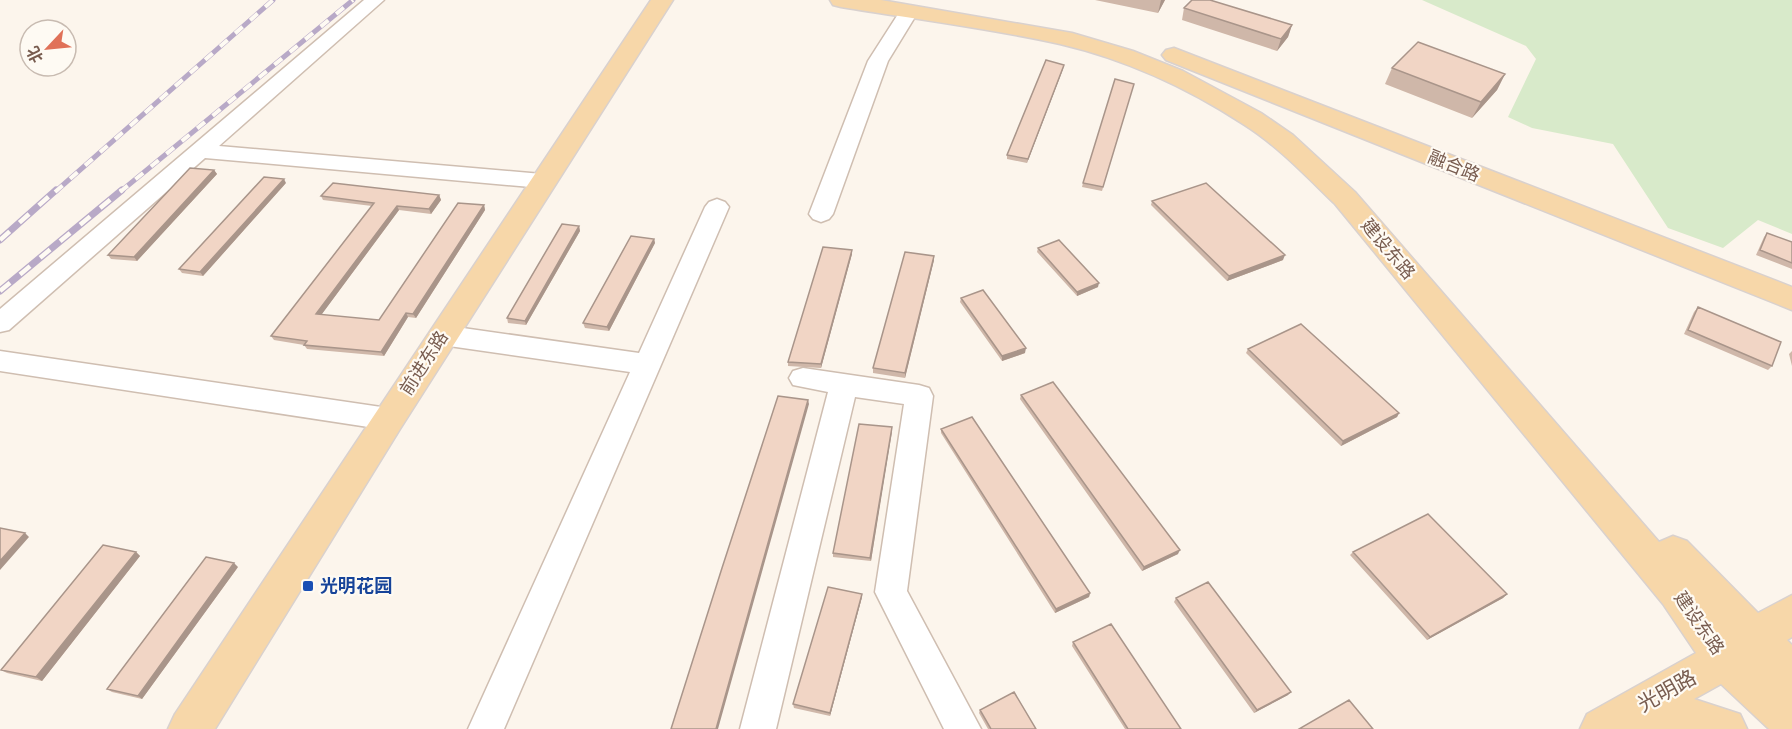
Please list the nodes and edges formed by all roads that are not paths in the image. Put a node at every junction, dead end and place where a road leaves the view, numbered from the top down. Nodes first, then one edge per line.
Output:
1 (375, 0) edge
2 (662, 0) edge
3 (841, 0) edge
4 (907, 6) edge
5 (1114, 39) junction
6 (199, 151) junction
7 (543, 181) junction
8 (717, 207) dead end
9 (821, 214) dead end
10 (1792, 299) edge
11 (0, 323) edge
12 (442, 335) junction
13 (0, 361) edge
14 (648, 364) junction
15 (803, 378) dead end
16 (844, 384) junction
17 (388, 419) junction
18 (1792, 614) edge
19 (1739, 649) junction
20 (1792, 674) edge
21 (1792, 722) edge
22 (1613, 724) edge
23 (190, 729) edge
24 (486, 729) edge
25 (758, 729) edge
26 (963, 729) edge
27 (1725, 729) edge

1 - 6 street
2 - 7 main road, 前进东路
3 - 4 main road, 建设东路
4 - 5 main road, 建设东路
4 - 9 street
4 - 19 main road, 建设东路
5 - 10 main road, 融合路
5 - 19 main road, 建设东路
6 - 7 street
6 - 11 street
7 - 12 main road, 前进东路
8 - 14 street
12 - 14 street
12 - 17 main road, 前进东路
13 - 17 street
14 - 24 street
15 - 16 street
16 - 25 street
16 - 26 street
17 - 23 main road, 前进东路
18 - 19 main road, 光明路
19 - 20 main road, 建设东路
19 - 21 main road, 建设东路
19 - 22 main road, 光明路
22 - 27 main road

